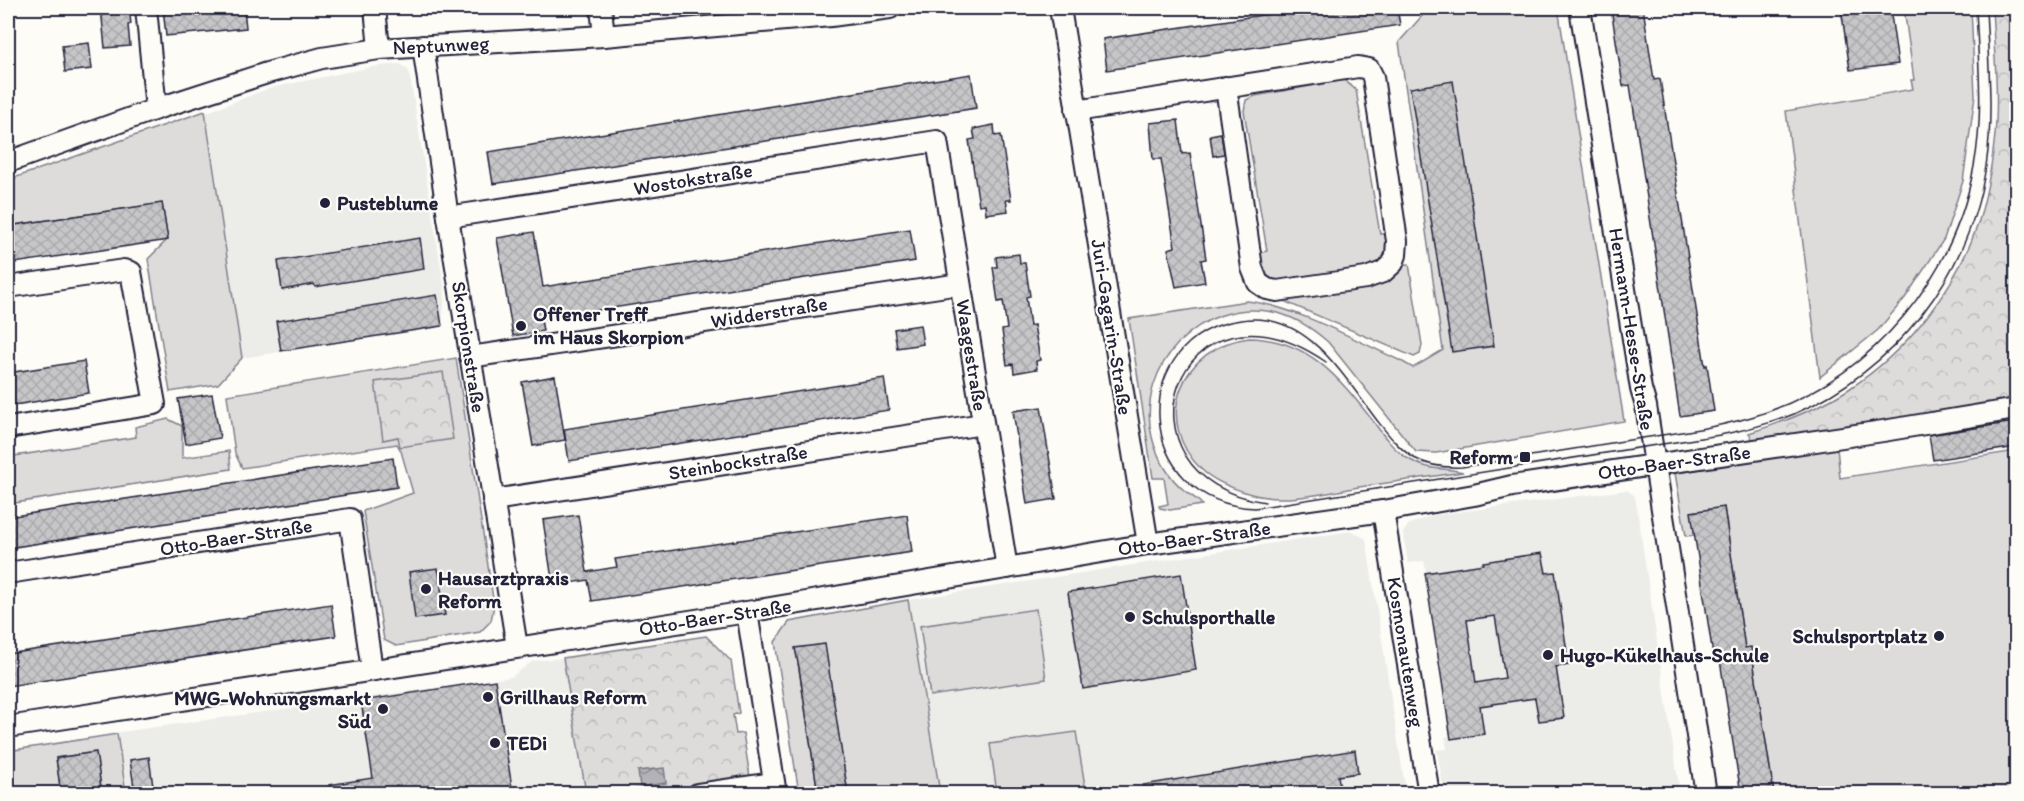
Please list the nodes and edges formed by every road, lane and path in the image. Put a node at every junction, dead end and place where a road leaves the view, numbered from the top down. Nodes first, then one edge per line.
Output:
1 (146, 8) edge
2 (375, 8) edge
3 (601, 8) edge
4 (890, 8) edge
5 (1060, 8) edge
6 (1580, 8) edge
7 (831, 12) edge
8 (604, 36) junction
9 (423, 46) junction
10 (379, 49) junction
11 (1226, 87) junction
12 (156, 109) junction
13 (1076, 111) junction
14 (937, 141) joint
15 (8, 162) edge
16 (448, 217) junction
17 (960, 284) junction
18 (8, 287) edge
19 (471, 357) junction
20 (2016, 409) edge
21 (983, 424) junction
22 (8, 428) edge
23 (1654, 465) junction
24 (493, 500) junction
25 (1383, 511) junction
26 (1148, 544) junction
27 (1006, 568) junction
28 (8, 573) edge
29 (747, 612) junction
30 (517, 647) junction
31 (372, 669) junction
32 (8, 728) edge
33 (775, 788) edge
34 (698, 794) edge
35 (1429, 794) edge
36 (1706, 794) edge

1 - 12 street
2 - 10 street
3 - 8 street
4 - 7 street, Neptunweg
5 - 13 street, Juri-Gagarin-Straße
6 - 23 street, Hermann-Hesse-Straße
7 - 8 street, Neptunweg
8 - 9 street, Neptunweg
9 - 10 street, Neptunweg
9 - 16 street, Skorpionstraße
10 - 12 street, Neptunweg
11 - 11 street
11 - 13 street
12 - 15 street, Neptunweg
13 - 26 street, Juri-Gagarin-Straße
14 - 16 street, Wostokstraße
14 - 17 street, Waagestraße
16 - 19 street, Skorpionstraße
17 - 19 street, Widderstraße
17 - 21 street, Waagestraße
18 - 22 street
19 - 24 street, Skorpionstraße
20 - 23 street, Otto-Baer-Straße
21 - 24 street, Steinbockstraße
21 - 27 street, Waagestraße
23 - 25 street, Otto-Baer-Straße
23 - 36 street, Hermann-Hesse-Straße
24 - 30 street, Skorpionstraße
25 - 26 street, Otto-Baer-Straße
25 - 35 street, Kosmonautenweg
26 - 27 street, Otto-Baer-Straße
27 - 29 street, Otto-Baer-Straße
28 - 31 street, Otto-Baer-Straße
29 - 30 street, Otto-Baer-Straße
29 - 33 street
30 - 31 street, Otto-Baer-Straße
31 - 32 street, Otto-Baer-Straße
33 - 34 street

